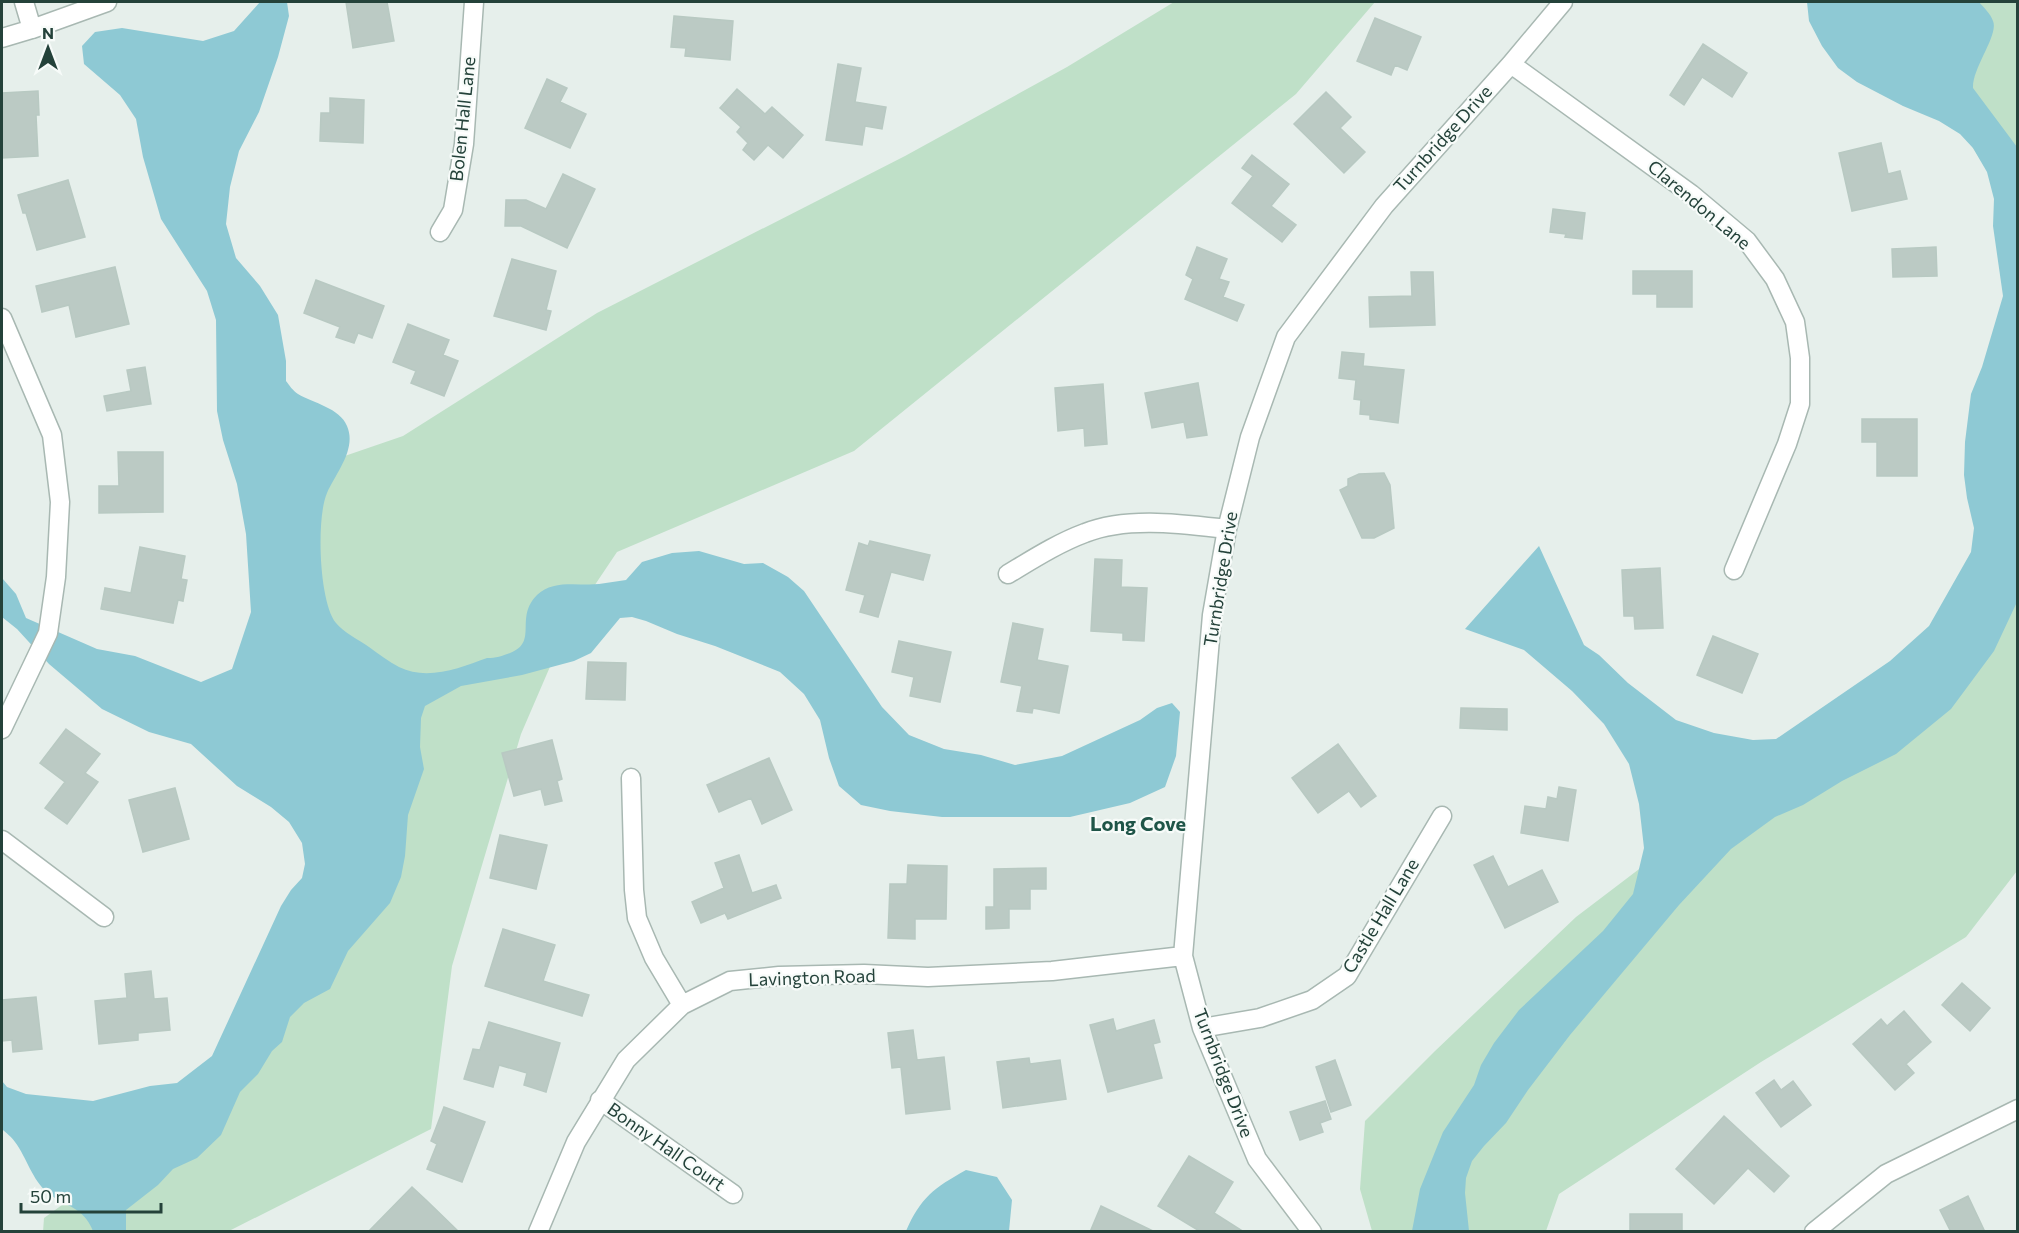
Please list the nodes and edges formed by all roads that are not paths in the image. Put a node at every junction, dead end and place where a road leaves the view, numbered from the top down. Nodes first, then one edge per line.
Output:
1 (24, 2) edge
2 (107, 2) edge
3 (474, 2) edge
4 (1563, 2) edge
5 (32, 29) junction
6 (2, 38) edge
7 (1511, 64) junction
8 (440, 232) dead end
9 (2, 318) edge
10 (1227, 529) junction
11 (1734, 570) dead end
12 (1008, 574) dead end
13 (2, 729) edge
14 (631, 778) dead end
15 (1442, 816) dead end
16 (2, 840) edge
17 (104, 918) dead end
18 (1183, 956) junction
19 (682, 1005) junction
20 (1202, 1028) junction
21 (600, 1100) junction
22 (2018, 1109) edge
23 (733, 1194) dead end
24 (538, 1232) edge
25 (1312, 1232) edge
26 (1814, 1232) edge

1 - 5 street
2 - 5 street
3 - 8 street, Bolen Hall Lane
4 - 7 street, Turnbridge Drive
5 - 6 street
7 - 10 street, Turnbridge Drive
7 - 11 street, Clarendon Lane
9 - 13 street
10 - 12 street
10 - 18 street, Turnbridge Drive
14 - 19 street
15 - 20 street, Castle Hall Lane
16 - 17 street
18 - 19 street, Lavington Road
18 - 20 street, Turnbridge Drive
19 - 21 street, Lavington Road
20 - 25 street, Turnbridge Drive
21 - 23 street, Bonny Hall Court
21 - 24 street, Lavington Road
22 - 26 street

